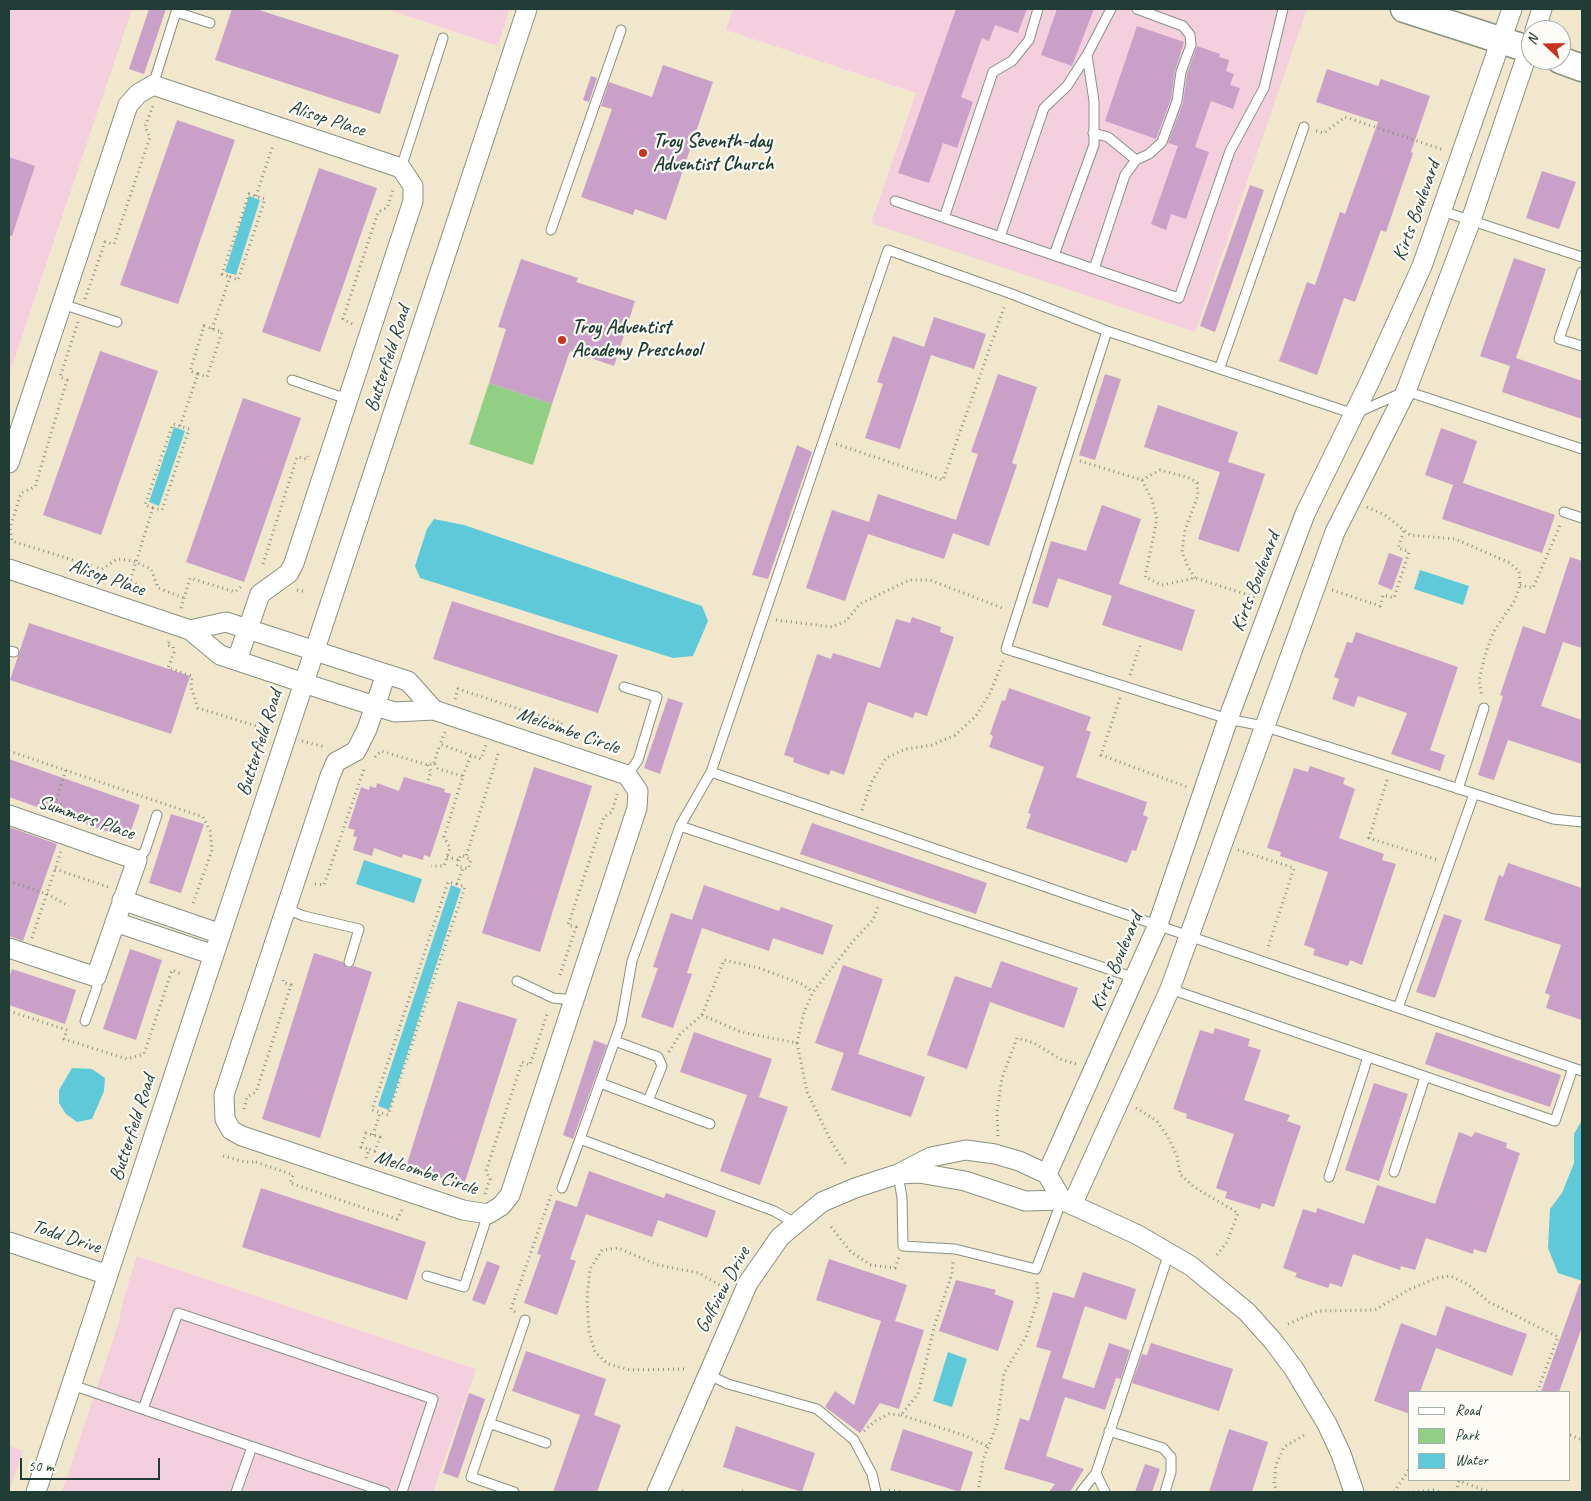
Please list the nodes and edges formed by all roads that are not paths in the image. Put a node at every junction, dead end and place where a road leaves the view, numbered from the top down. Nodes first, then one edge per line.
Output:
1 (527, 9) edge
2 (1038, 9) edge
3 (1111, 9) edge
4 (1137, 9) edge
5 (1283, 9) edge
6 (1404, 9) edge
7 (1512, 9) edge
8 (210, 23) dead end
9 (621, 30) dead end
10 (443, 38) dead end
11 (1501, 40) junction
12 (1521, 42) edge
13 (1087, 55) junction
14 (1523, 70) edge
15 (154, 92) junction
16 (1304, 127) road end
17 (1094, 133) junction
18 (1136, 160) junction
19 (398, 176) junction
20 (895, 201) dead end
21 (1442, 211) junction
22 (944, 218) junction
23 (1471, 220) junction
24 (551, 230) dead end
25 (1000, 237) junction
26 (1054, 255) junction
27 (1582, 257) edge
28 (1094, 269) junction
29 (1582, 272) edge
30 (62, 304) junction
31 (117, 322) dead end
32 (1107, 331) junction
33 (1582, 346) edge
34 (1220, 367) junction
35 (292, 380) dead end
36 (1406, 391) junction
37 (347, 399) junction
38 (1354, 414) junction
39 (1582, 449) edge
40 (9, 463) edge
41 (1564, 512) road end
42 (1582, 518) edge
43 (9, 569) edge
44 (247, 628) junction
45 (190, 630) junction
46 (315, 650) junction
47 (237, 660) junction
48 (386, 674) junction
49 (304, 683) junction
50 (624, 687) dead end
51 (375, 706) junction
52 (1484, 708) road end
53 (434, 710) junction
54 (1228, 718) junction
55 (1263, 726) junction
56 (711, 772) junction
57 (623, 782) junction
58 (1458, 789) junction
59 (1474, 794) junction
60 (9, 815) edge
61 (157, 815) dead end
62 (1582, 822) edge
63 (680, 826) junction
64 (136, 860) junction
65 (118, 895) junction
66 (286, 909) junction
67 (115, 922) junction
68 (1157, 926) junction
69 (221, 934) junction
70 (1189, 937) junction
71 (9, 948) edge
72 (214, 955) junction
73 (349, 962) dead end
74 (96, 976) junction
75 (1136, 978) junction
76 (517, 981) dead end
77 (1170, 989) junction
78 (574, 1000) junction
79 (1398, 1008) junction
80 (85, 1021) dead end
81 (615, 1042) junction
82 (1368, 1057) junction
83 (1578, 1070) edge
84 (1425, 1077) junction
85 (600, 1083) junction
86 (648, 1101) junction
87 (710, 1124) dead end
88 (580, 1139) junction
89 (1394, 1172) dead end
90 (898, 1174) junction
91 (1047, 1174) junction
92 (1329, 1177) dead end
93 (562, 1188) road end
94 (1067, 1202) junction
95 (485, 1208) junction
96 (795, 1223) junction
97 (9, 1242) edge
98 (1169, 1253) junction
99 (108, 1275) junction
100 (428, 1276) dead end
101 (525, 1320) road end
102 (707, 1374) junction
103 (72, 1385) junction
104 (143, 1409) junction
105 (489, 1423) junction
106 (1110, 1431) junction
107 (546, 1443) dead end
108 (252, 1447) junction
109 (1096, 1473) junction
110 (36, 1492) edge
111 (236, 1492) edge
112 (385, 1492) edge
113 (402, 1492) edge
114 (514, 1492) edge
115 (657, 1492) edge
116 (876, 1492) edge
117 (1081, 1492) edge
118 (1105, 1492) edge
119 (1165, 1492) edge
120 (1354, 1492) edge

1 - 46 street, Butterfield Road
2 - 22 lane
3 - 13 lane
4 - 18 lane
5 - 28 lane
6 - 11 main road
7 - 11 street, Kirts Boulevard
8 - 15 lane
9 - 24 lane
10 - 19 lane
11 - 12 main road
11 - 21 street, Kirts Boulevard
13 - 17 lane
13 - 25 lane
14 - 23 street
15 - 19 street, Alisop Place
15 - 30 street
16 - 34 lane
17 - 18 lane
17 - 26 lane
18 - 28 lane
19 - 37 street
20 - 22 lane
21 - 23 lane
21 - 38 street, Kirts Boulevard
22 - 25 lane
23 - 27 lane
23 - 36 street
25 - 26 lane
26 - 28 lane
29 - 33 lane
30 - 31 lane
30 - 40 street
32 - 34 lane
32 - 54 lane
32 - 56 lane
34 - 38 lane
35 - 37 lane
36 - 38 lane
36 - 39 lane
36 - 55 street
37 - 44 street
38 - 54 street, Kirts Boulevard
41 - 42 lane
43 - 45 street, Alisop Place
44 - 45 street
44 - 46 street
44 - 47 street
45 - 47 street, Alisop Place
46 - 48 street, Melcombe Circle
46 - 49 street, Butterfield Road
47 - 49 street, Alisop Place
48 - 51 street, Melcombe Circle
48 - 53 street, Melcombe Circle
49 - 51 street, Melcombe Circle
49 - 69 street, Butterfield Road
50 - 57 lane
51 - 53 street, Melcombe Circle
51 - 66 street, Melcombe Circle
52 - 58 lane
53 - 57 street, Melcombe Circle
54 - 55 lane
54 - 68 street, Kirts Boulevard
55 - 58 lane
55 - 70 street
56 - 63 lane
56 - 68 lane
57 - 78 street, Melcombe Circle
58 - 59 lane
59 - 62 lane
59 - 79 lane
60 - 64 street, Summers Place
61 - 64 lane
63 - 75 lane
63 - 81 lane
64 - 65 street, Summers Place
65 - 67 street, Summers Place
65 - 69 street
66 - 73 lane
66 - 95 street, Melcombe Circle
67 - 72 street
67 - 74 street, Summers Place
68 - 70 lane
68 - 75 street, Kirts Boulevard
69 - 72 street, Butterfield Road
70 - 77 street
70 - 79 lane
71 - 74 street
72 - 99 street, Butterfield Road
74 - 80 lane
75 - 91 street, Kirts Boulevard
76 - 78 lane
77 - 82 lane
77 - 94 street
78 - 95 street, Melcombe Circle
79 - 83 lane
81 - 85 lane
81 - 86 lane
82 - 84 lane
82 - 92 lane
83 - 84 lane
84 - 89 lane
85 - 86 lane
85 - 88 lane
86 - 87 lane
88 - 93 lane
88 - 96 lane
90 - 91 street, Golfview Drive
90 - 94 street, Golfview Drive
90 - 94 lane
90 - 96 street, Golfview Drive
91 - 94 street
94 - 98 street
95 - 100 lane
96 - 102 street, Golfview Drive
97 - 99 street, Todd Drive
98 - 106 lane
98 - 120 street
99 - 103 street, Butterfield Road
101 - 105 lane
102 - 115 street, Golfview Drive
102 - 116 lane
103 - 104 lane
103 - 110 street, Butterfield Road
104 - 108 lane
104 - 113 lane
105 - 107 lane
105 - 114 lane
106 - 109 lane
106 - 119 lane
108 - 111 lane
108 - 112 lane
109 - 117 lane
109 - 118 lane

